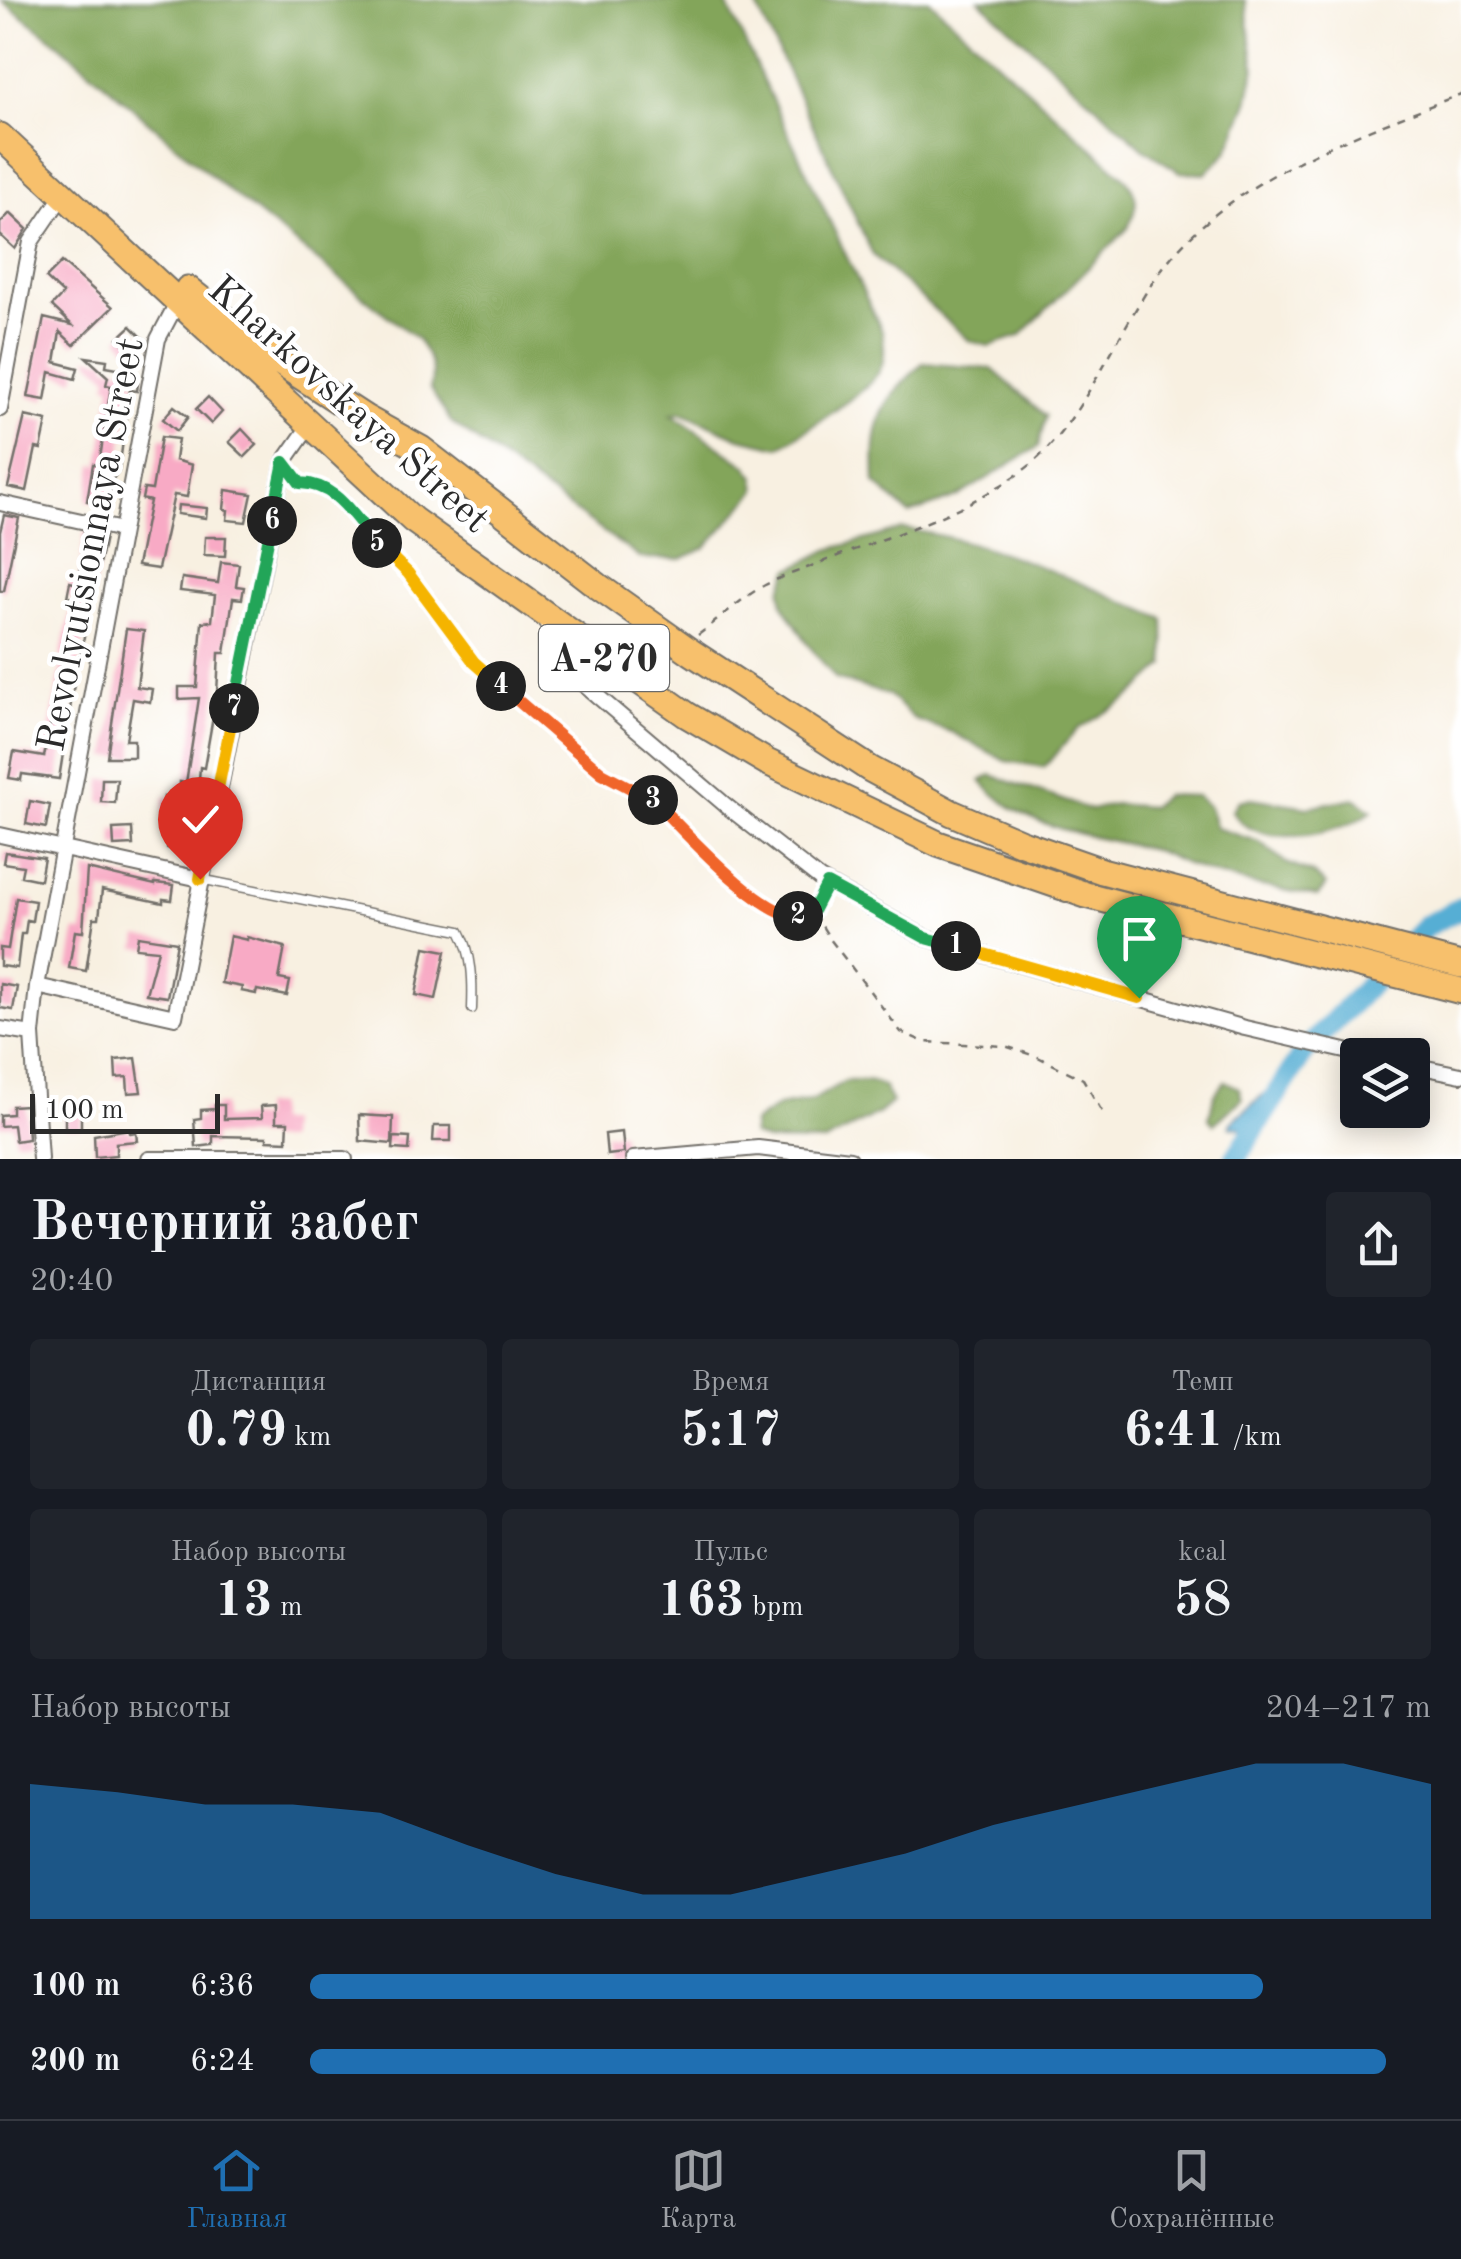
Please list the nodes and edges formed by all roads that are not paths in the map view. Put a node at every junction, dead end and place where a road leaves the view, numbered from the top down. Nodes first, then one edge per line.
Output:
1 (0, 117) edge
2 (0, 136) edge
3 (62, 195) junction
4 (178, 302) junction
5 (0, 409) edge
6 (310, 425) junction
7 (0, 503) edge
8 (122, 530) junction
9 (538, 610) junction
10 (0, 834) edge
11 (64, 847) junction
12 (200, 879) junction
13 (1340, 948) junction
14 (1461, 966) edge
15 (37, 986) junction
16 (1461, 992) edge
17 (472, 1009) dead end
18 (0, 1028) edge
19 (32, 1034) junction
20 (1340, 1050) edge
21 (1430, 1069) edge
22 (1461, 1075) edge
23 (321, 1158) edge
24 (40, 1159) edge
25 (149, 1159) edge
26 (345, 1159) edge
27 (633, 1159) edge
28 (850, 1159) edge

1 - 13 highway, Kharkovskaya Street / А-270
2 - 3 highway, Kharkovskaya Street / А-270
3 - 4 highway, Kharkovskaya Street / А-270
3 - 5 street
4 - 6 highway, Kharkovskaya Street / А-270
4 - 8 street, Revolyutsionnaya Street
6 - 9 highway, Kharkovskaya Street / А-270
6 - 12 street
7 - 8 street
8 - 11 street, Revolyutsionnaya Street
9 - 13 highway, Kharkovskaya Street / А-270
9 - 20 street
10 - 11 street
11 - 12 street
11 - 15 street, Revolyutsionnaya Street
12 - 15 street
12 - 17 lane
13 - 14 highway, А-270
13 - 16 highway, А-270
15 - 19 street, Revolyutsionnaya Street
18 - 19 street
19 - 24 street, Revolyutsionnaya Street
21 - 22 street
23 - 25 street
23 - 26 street
27 - 28 street

